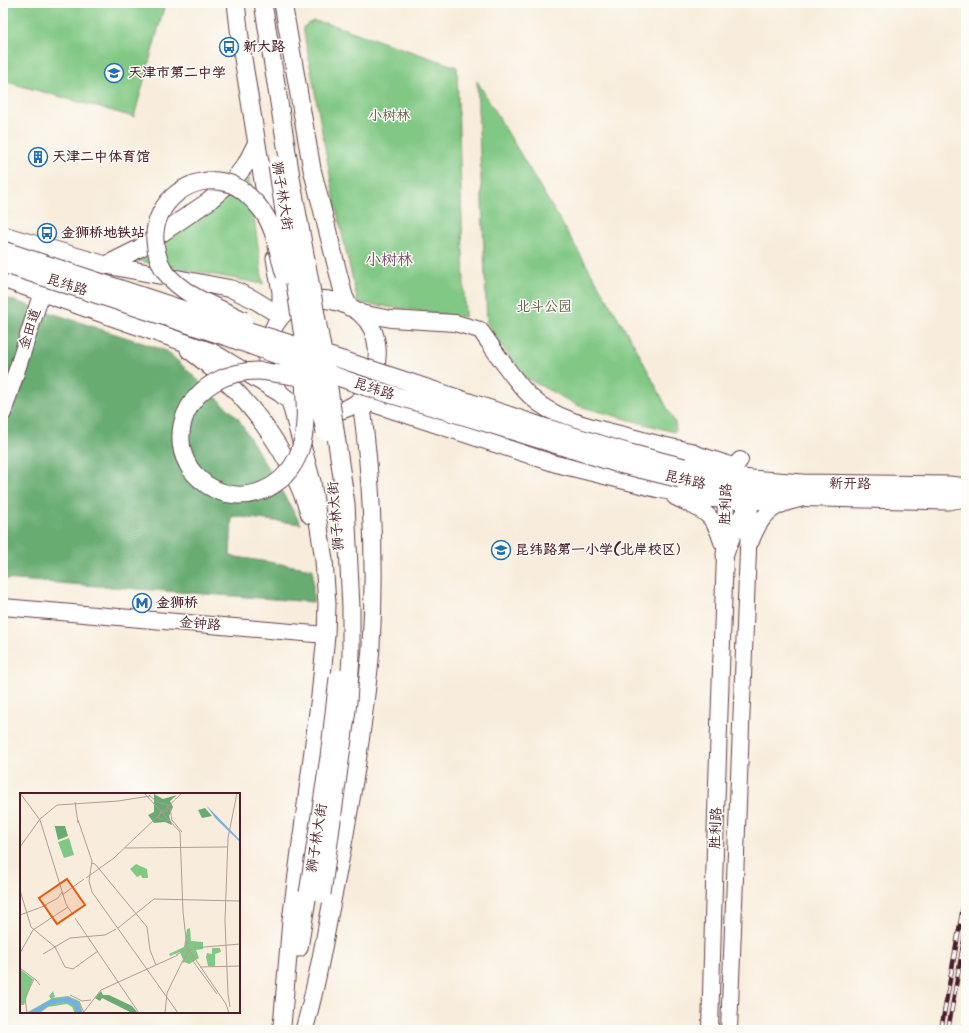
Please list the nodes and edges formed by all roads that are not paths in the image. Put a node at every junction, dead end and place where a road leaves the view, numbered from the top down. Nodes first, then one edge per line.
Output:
1 (236, 3) edge
2 (252, 3) edge
3 (263, 3) edge
4 (283, 3) edge
5 (256, 144) junction
6 (3, 235) edge
7 (3, 250) edge
8 (3, 264) edge
9 (106, 265) junction
10 (282, 267) junction
11 (3, 279) edge
12 (42, 292) junction
13 (355, 310) junction
14 (300, 313) junction
15 (281, 316) junction
16 (302, 330) junction
17 (174, 339) junction
18 (280, 340) junction
19 (363, 394) junction
20 (291, 398) junction
21 (3, 413) edge
22 (679, 449) junction
23 (682, 473) junction
24 (966, 483) edge
25 (966, 487) edge
26 (661, 490) junction
27 (802, 491) junction
28 (948, 493) junction
29 (740, 494) junction
30 (966, 498) edge
31 (966, 504) edge
32 (725, 554) junction
33 (747, 556) junction
34 (324, 560) junction
35 (3, 607) edge
36 (326, 634) junction
37 (315, 894) junction
38 (281, 1028) edge
39 (304, 1030) edge
40 (710, 1030) edge
41 (729, 1030) edge

1 - 5 main road
2 - 14 main road, 狮子林大街, bridge
3 - 37 main road, 狮子林大街, bridge
4 - 13 main road
5 - 9 main road
5 - 15 main road
6 - 9 main road
7 - 18 main road, 昆纬路, bridge
8 - 19 main road, 昆纬路, bridge
9 - 15 main road
10 - 14 main road, bridge
10 - 18 main road, bridge
10 - 20 main road, bridge
11 - 12 main road
12 - 17 main road
12 - 21 main road, 金田道
13 - 15 main road
13 - 19 main road
13 - 22 main road
14 - 16 main road, 狮子林大街, bridge
15 - 20 main road
16 - 20 main road, bridge
16 - 37 main road, 狮子林大街, bridge
17 - 20 main road
17 - 34 main road
18 - 23 main road, 昆纬路, bridge
19 - 20 main road
19 - 20 main road, bridge
19 - 23 main road, 昆纬路, bridge
19 - 26 main road
19 - 39 main road
20 - 34 main road
22 - 29 main road
22 - 29 main road
23 - 29 main road, 昆纬路
24 - 28 main road, 新开路
25 - 28 main road, 新开路
26 - 29 main road
26 - 32 main road, 胜利路
27 - 28 main road, 新开路
27 - 29 main road, 新开路
27 - 33 main road
28 - 30 main road, 新开路
28 - 31 main road, 新开路
29 - 32 main road
29 - 33 main road
32 - 40 main road, 胜利路
33 - 41 main road, 胜利路
34 - 36 main road
35 - 36 main road, 金钟路
36 - 38 main road
37 - 38 main road, 狮子林大街
37 - 39 main road, 狮子林大街

